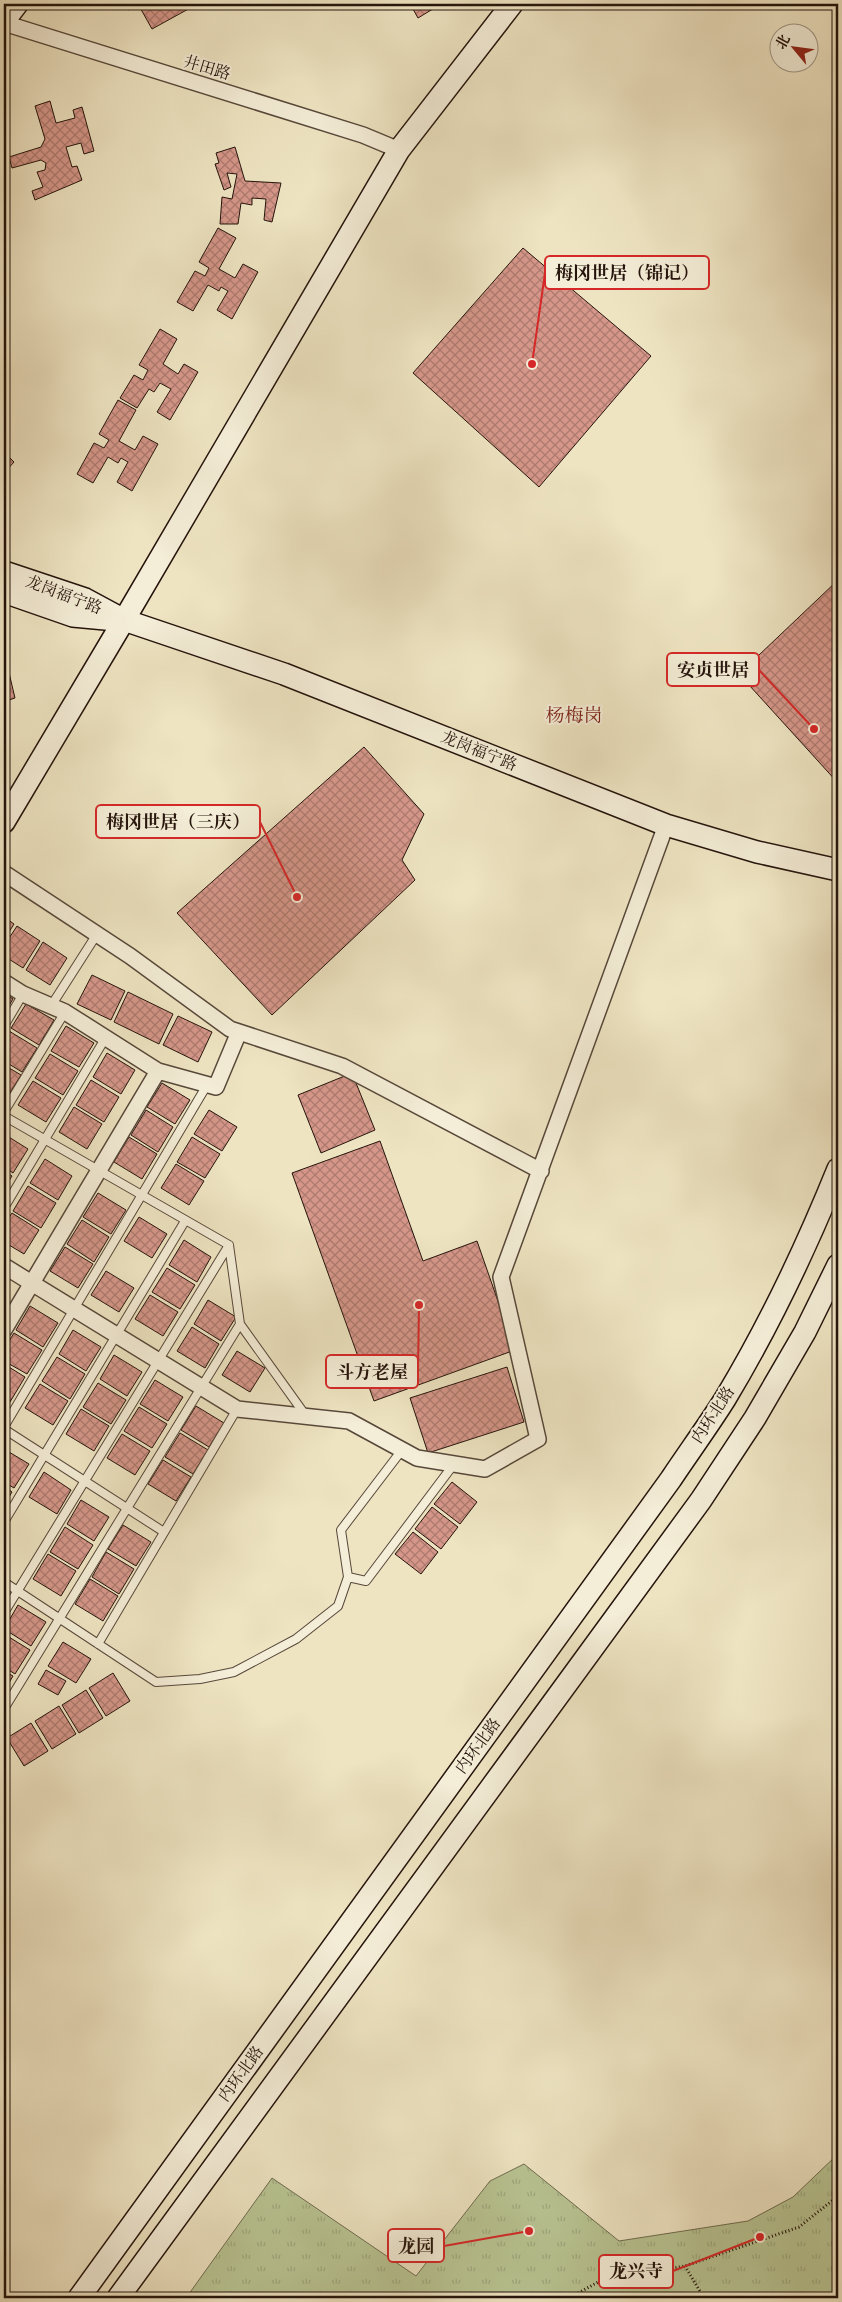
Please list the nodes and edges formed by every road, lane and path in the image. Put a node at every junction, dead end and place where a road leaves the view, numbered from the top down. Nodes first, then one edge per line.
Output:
1 (17, 4) edge
2 (512, 4) edge
3 (4, 22) edge
4 (398, 150) junction
5 (4, 572) edge
6 (4, 592) edge
7 (124, 620) junction
8 (4, 822) edge
9 (666, 825) junction
10 (838, 870) edge
11 (4, 873) edge
12 (97, 934) junction
13 (4, 982) edge
14 (23, 994) junction
15 (51, 1006) junction
16 (65, 1012) junction
17 (4, 1026) edge
18 (239, 1032) junction
19 (106, 1037) junction
20 (158, 1071) junction
21 (207, 1084) junction
22 (4, 1112) edge
23 (4, 1116) edge
24 (44, 1139) junction
25 (838, 1169) edge
26 (99, 1171) junction
27 (541, 1172) junction
28 (141, 1195) junction
29 (4, 1208) edge
30 (186, 1220) junction
31 (229, 1246) junction
32 (4, 1266) edge
33 (838, 1266) edge
34 (32, 1283) junction
35 (74, 1309) junction
36 (240, 1324) junction
37 (4, 1330) edge
38 (116, 1335) junction
39 (158, 1360) junction
40 (202, 1387) junction
41 (237, 1409) junction
42 (306, 1416) junction
43 (4, 1428) edge
44 (402, 1450) junction
45 (44, 1455) junction
46 (454, 1464) junction
47 (85, 1481) junction
48 (127, 1508) junction
49 (4, 1522) edge
50 (164, 1532) junction
51 (348, 1577) junction
52 (4, 1582) edge
53 (17, 1591) junction
54 (4, 1613) edge
55 (59, 1618) junction
56 (98, 1644) junction
57 (4, 1709) edge
58 (838, 2196) edge
59 (685, 2266) junction
60 (79, 2298) edge
61 (118, 2298) edge
62 (569, 2298) edge
63 (704, 2298) edge

1 - 3 main road
2 - 4 main road
3 - 4 street, 井田路
4 - 7 main road
5 - 7 main road, 龙岗福宁路
6 - 7 main road, 龙岗福宁路
7 - 8 main road
7 - 9 main road, 龙岗福宁路
9 - 10 main road, 龙岗福宁路
9 - 27 street
11 - 12 street
12 - 15 lane
12 - 18 street
13 - 14 street
14 - 15 street
14 - 17 lane
15 - 16 street
16 - 19 street
16 - 22 lane
18 - 21 street
18 - 27 street
19 - 20 street
19 - 24 lane
20 - 21 street
20 - 26 street
21 - 28 lane
23 - 24 lane
24 - 26 lane
24 - 29 lane
25 - 60 main road, 内环北路
26 - 28 lane
26 - 34 street
27 - 46 street
28 - 30 lane
28 - 35 lane
30 - 31 lane
30 - 38 lane
31 - 36 lane
31 - 39 lane
32 - 34 street
33 - 61 main road, 内环北路
34 - 35 street
34 - 37 street
35 - 38 street
35 - 43 lane
36 - 40 lane
36 - 42 lane
38 - 39 street
38 - 45 lane
39 - 40 street
39 - 47 lane
40 - 41 street
40 - 48 lane
41 - 42 street
41 - 50 lane
42 - 44 street
43 - 45 lane
44 - 46 street
44 - 51 lane
45 - 47 lane
45 - 49 lane
46 - 51 lane
47 - 48 lane
47 - 53 lane
48 - 50 lane
48 - 55 lane
50 - 56 lane
51 - 56 lane
52 - 53 lane
53 - 54 lane
53 - 55 lane
55 - 56 lane
55 - 57 lane
58 - 59 path
59 - 62 path
59 - 63 path

